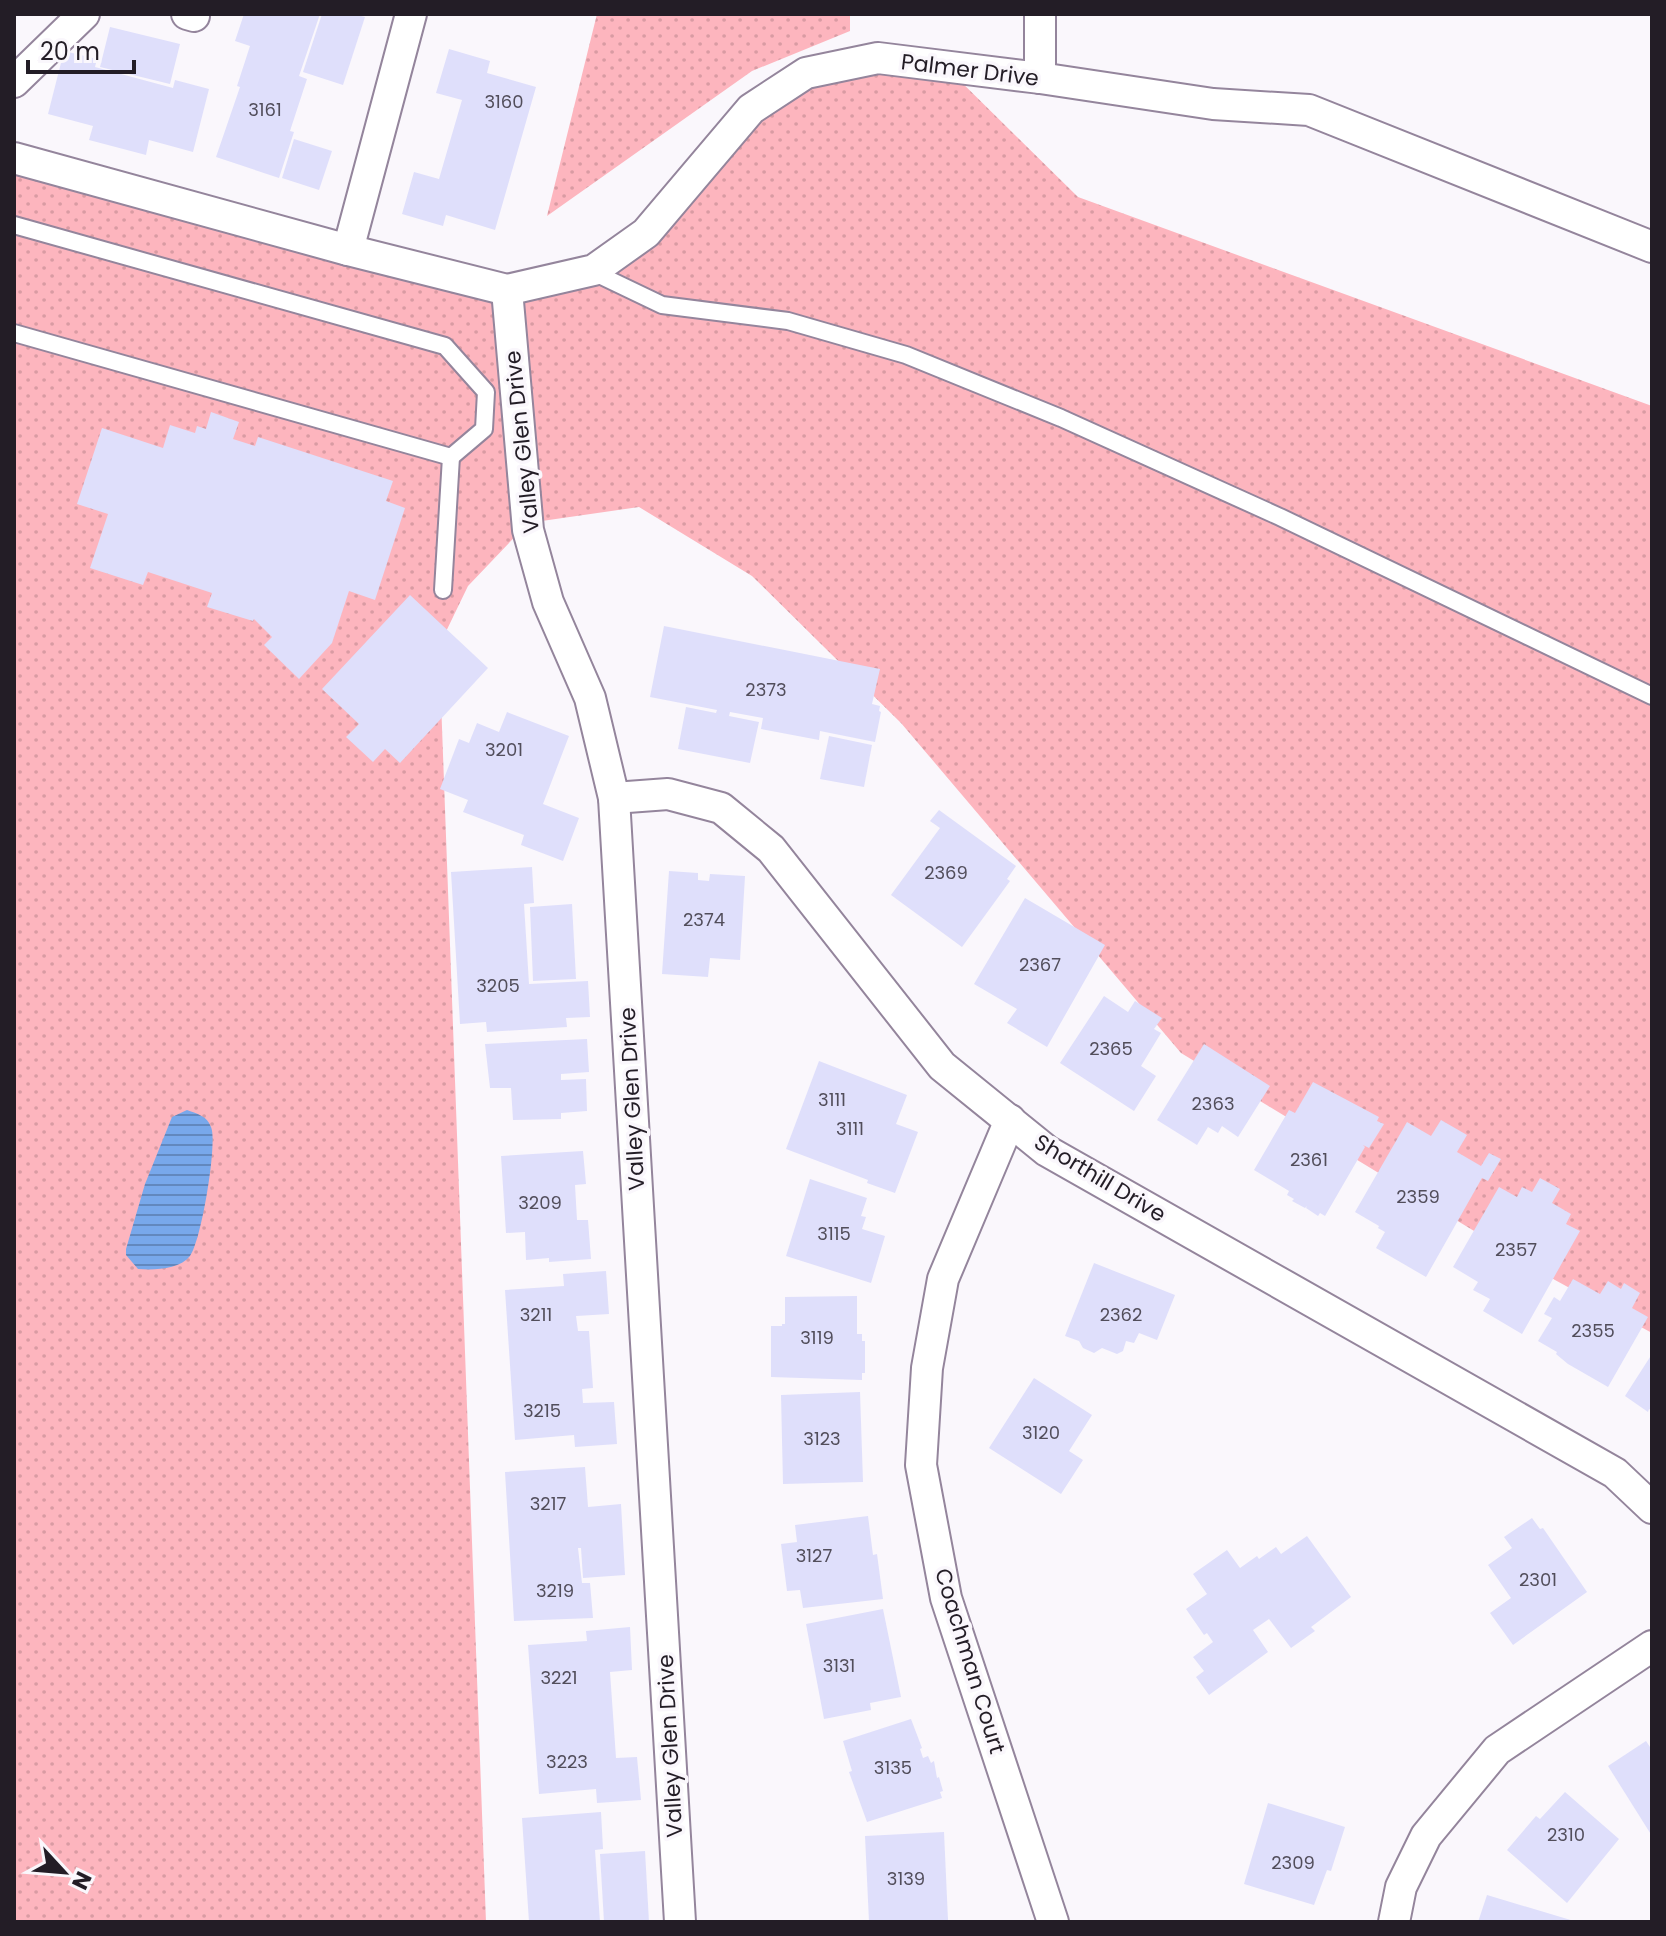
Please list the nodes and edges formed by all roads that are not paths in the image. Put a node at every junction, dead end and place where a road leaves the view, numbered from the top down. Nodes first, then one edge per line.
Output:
1 (84, 14) edge
2 (411, 14) edge
3 (1040, 14) edge
4 (1040, 78) junction
5 (14, 82) edge
6 (14, 158) edge
7 (14, 225) edge
8 (1652, 247) edge
9 (348, 250) junction
10 (591, 271) junction
11 (507, 290) junction
12 (14, 333) edge
13 (451, 457) junction
14 (443, 590) dead end
15 (1652, 696) edge
16 (614, 798) junction
17 (1010, 1120) junction
18 (1652, 1508) edge
19 (1652, 1646) edge
20 (680, 1922) edge
21 (1053, 1922) edge
22 (1394, 1922) edge

1 - 5 street
2 - 9 street
3 - 4 street
4 - 8 street, Palmer Drive
4 - 10 street, Palmer Drive
6 - 9 street
7 - 13 lane
9 - 11 street, Palmer Drive
10 - 11 street, Palmer Drive
10 - 15 lane
11 - 16 street, Valley Glen Drive
12 - 13 lane
13 - 14 lane
16 - 17 street, Shorthill Drive
16 - 20 street, Valley Glen Drive
17 - 18 street, Shorthill Drive
17 - 21 street, Coachman Court
19 - 22 street

